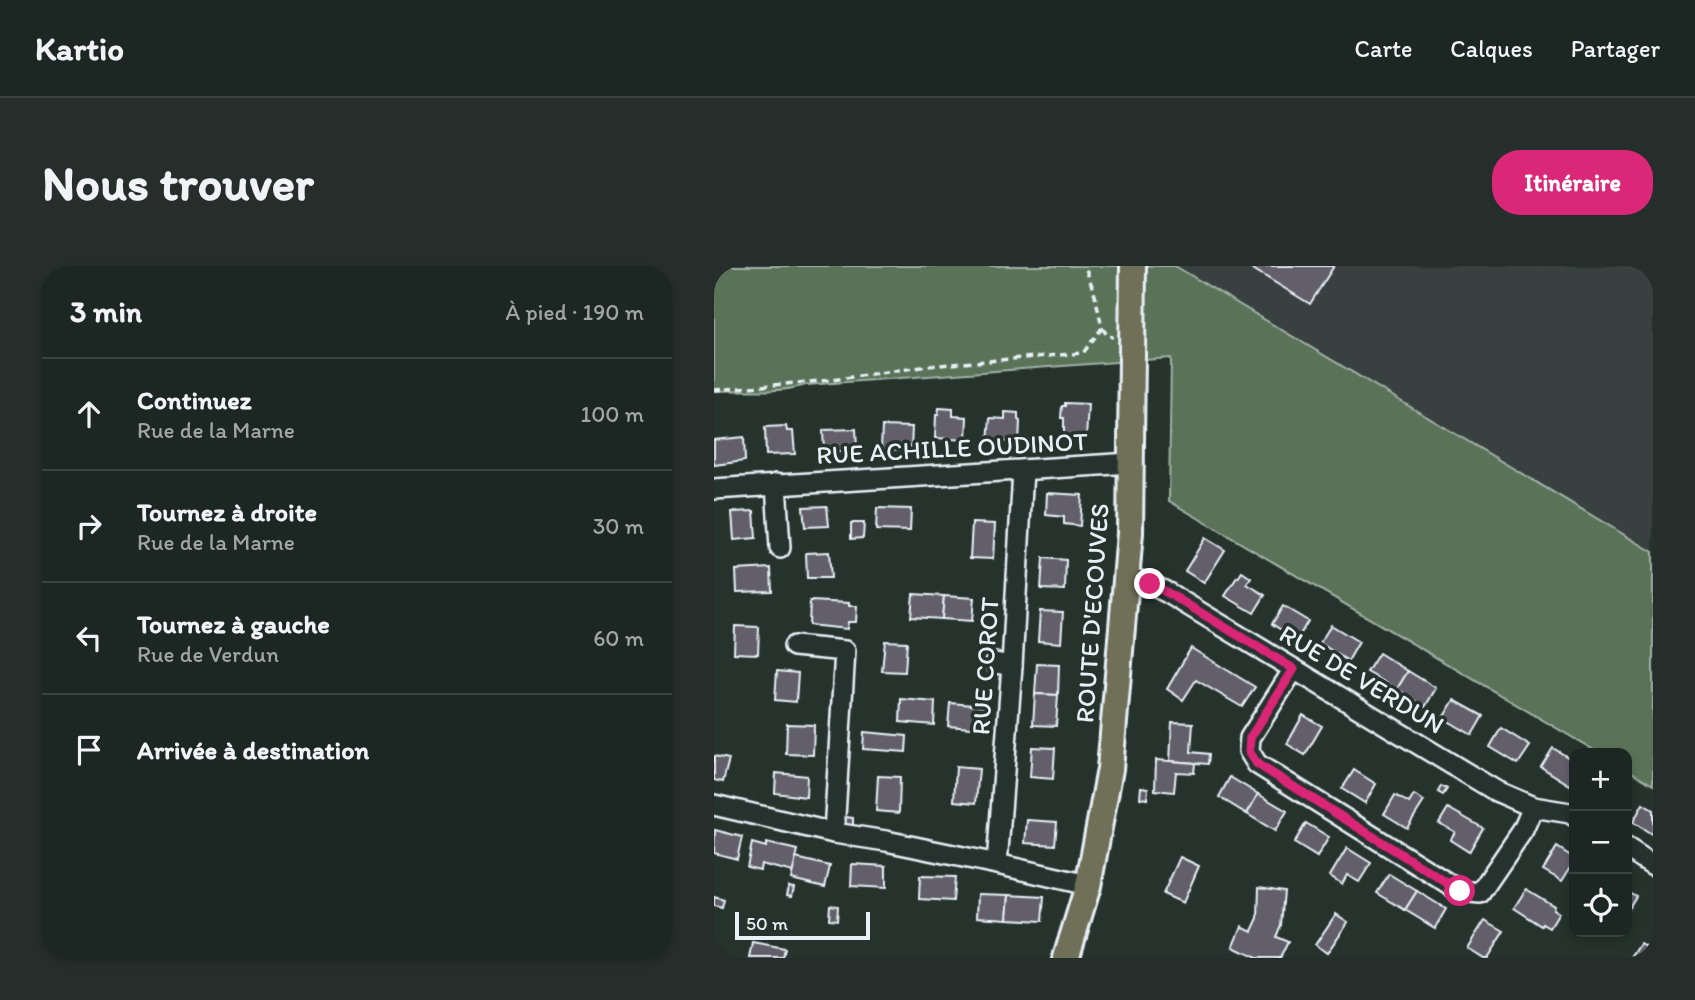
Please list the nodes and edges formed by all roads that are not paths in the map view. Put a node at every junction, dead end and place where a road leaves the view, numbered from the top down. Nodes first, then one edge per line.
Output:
1 (1133, 266) edge
2 (1131, 463) junction
3 (1023, 470) junction
4 (776, 484) junction
5 (714, 489) edge
6 (780, 548) dead end
7 (1127, 577) junction
8 (794, 646) dead end
9 (1294, 669) junction
10 (714, 805) edge
11 (1533, 807) junction
12 (1569, 813) edge
13 (834, 833) junction
14 (1632, 851) edge
15 (997, 864) junction
16 (1653, 864) edge
17 (1088, 886) junction
18 (1066, 958) edge

1 - 2 main road, ROUTE D'ECOUVES
2 - 3 street, RUE ACHILLE OUDINOT
2 - 7 main road, ROUTE D'ECOUVES
3 - 4 street, RUE ACHILLE OUDINOT
3 - 15 street, RUE COROT
4 - 5 street, RUE ACHILLE OUDINOT
4 - 6 street
7 - 9 street, RUE DE VERDUN
7 - 17 main road, ROUTE D'ECOUVES
8 - 13 street
9 - 11 street, RUE DE VERDUN
9 - 11 street
10 - 13 street
11 - 12 street, RUE DE VERDUN
13 - 15 street
14 - 16 street
15 - 17 street
17 - 18 main road, ROUTE D'ECOUVES

